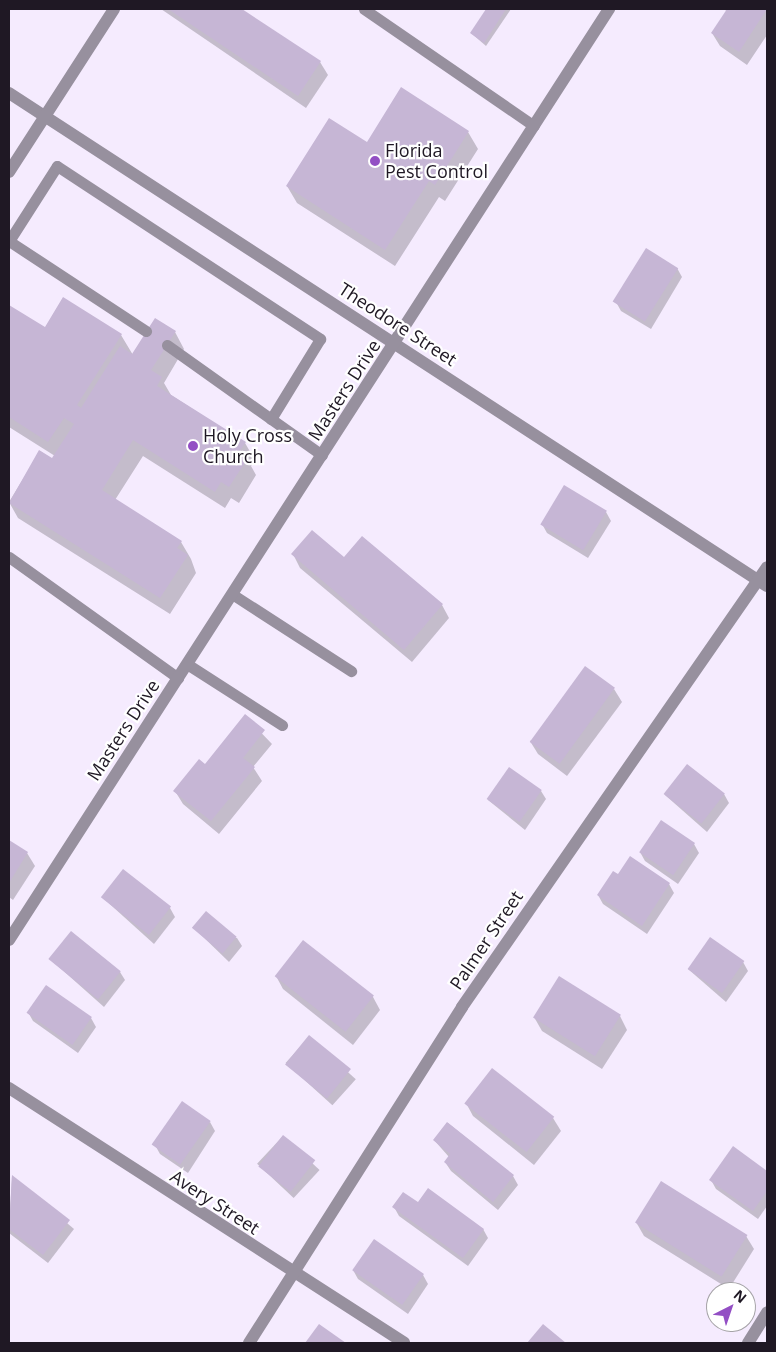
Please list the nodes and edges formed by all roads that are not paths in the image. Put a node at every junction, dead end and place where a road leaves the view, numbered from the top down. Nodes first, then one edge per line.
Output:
1 (114, 9) edge
2 (364, 9) edge
3 (608, 9) edge
4 (9, 93) edge
5 (46, 116) junction
6 (534, 126) junction
7 (9, 172) edge
8 (9, 241) edge
9 (146, 331) dead end
10 (396, 342) junction
11 (167, 345) dead end
12 (271, 419) junction
13 (322, 455) junction
14 (9, 557) edge
15 (767, 568) edge
16 (763, 583) edge
17 (232, 594) junction
18 (187, 664) junction
19 (350, 671) dead end
20 (178, 678) junction
21 (282, 726) dead end
22 (9, 940) edge
23 (9, 1088) edge
24 (294, 1275) junction
25 (767, 1312) edge
26 (249, 1343) edge
27 (404, 1343) edge
28 (748, 1343) edge

1 - 5 street
2 - 6 lane
3 - 6 street, Masters Drive
4 - 5 street, Theodore Street
5 - 7 street
5 - 10 street, Theodore Street
6 - 10 street, Masters Drive
8 - 9 lane
8 - 12 lane
10 - 13 street, Masters Drive
10 - 16 street, Theodore Street
11 - 12 lane
12 - 13 lane
13 - 17 street, Masters Drive
14 - 20 lane
15 - 16 street, Palmer Street
16 - 24 street, Palmer Street
17 - 18 street, Masters Drive
17 - 19 lane
18 - 20 street, Masters Drive
18 - 21 lane
20 - 22 street, Masters Drive
23 - 24 street, Avery Street
24 - 26 street, Palmer Street
24 - 27 street, Avery Street
25 - 28 street

